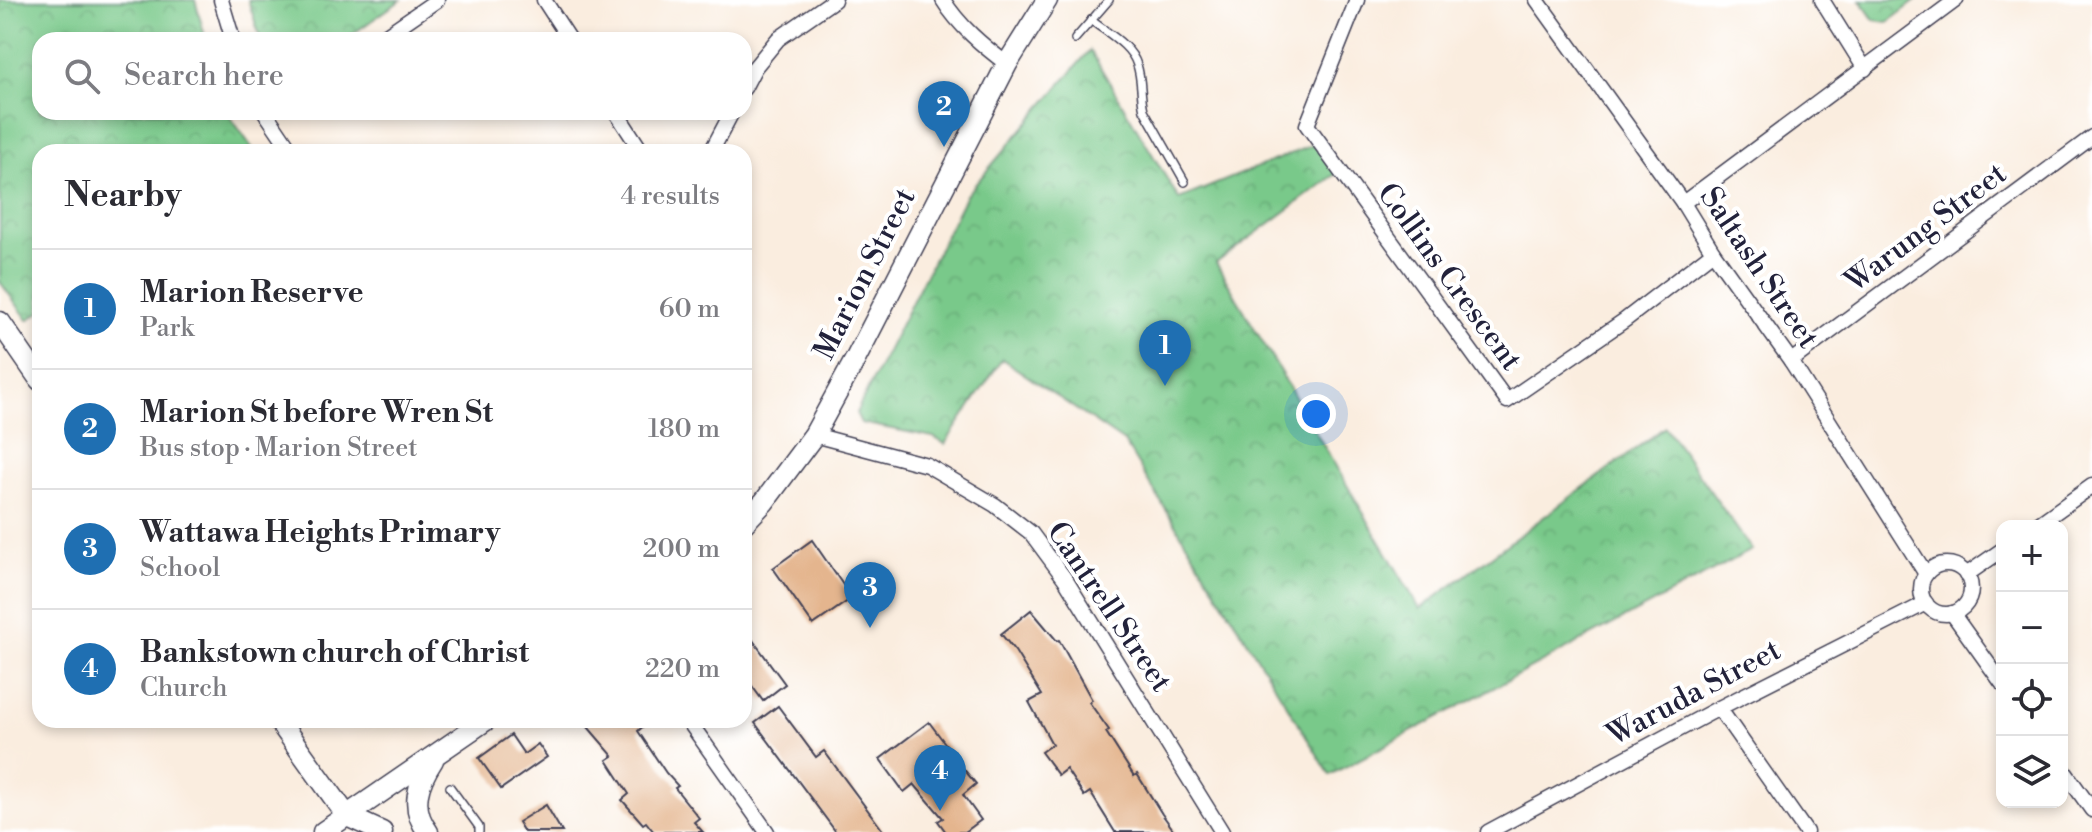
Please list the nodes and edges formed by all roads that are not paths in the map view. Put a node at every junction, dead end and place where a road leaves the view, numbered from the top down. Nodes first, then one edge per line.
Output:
1 (221, 0) edge
2 (437, 0) edge
3 (544, 0) edge
4 (834, 0) edge
5 (943, 0) edge
6 (1047, 0) edge
7 (1109, 0) edge
8 (1357, 0) edge
9 (1537, 0) edge
10 (1822, 0) edge
11 (1956, 0) edge
12 (1091, 20) junction
13 (231, 32) edge
14 (391, 32) edge
15 (565, 32) edge
16 (1075, 39) dead end
17 (1007, 64) junction
18 (1865, 69) junction
19 (752, 73) edge
20 (273, 120) edge
21 (621, 120) edge
22 (728, 120) edge
23 (2092, 137) edge
24 (287, 144) edge
25 (637, 144) edge
26 (715, 144) edge
27 (1185, 182) dead end
28 (1683, 203) junction
29 (1713, 252) junction
30 (0, 322) edge
31 (1791, 361) junction
32 (32, 368) edge
33 (814, 435) junction
34 (2092, 486) edge
35 (752, 515) edge
36 (2044, 520) edge
37 (1996, 554) edge
38 (1926, 574) junction
39 (1966, 575) junction
40 (1926, 603) junction
41 (1952, 613) junction
42 (1996, 675) edge
43 (1719, 708) junction
44 (284, 728) edge
45 (474, 728) edge
46 (694, 728) edge
47 (438, 753) junction
48 (2068, 776) edge
49 (450, 787) dead end
50 (2092, 810) edge
51 (347, 816) junction
52 (323, 832) edge
53 (382, 832) edge
54 (428, 832) edge
55 (479, 832) edge
56 (767, 832) edge
57 (1222, 832) edge
58 (1488, 832) edge
59 (1806, 832) edge

1 - 13 street
2 - 14 street
3 - 15 street
4 - 19 street
5 - 17 street
6 - 17 main road, Marion Street
7 - 12 lane
8 - 29 street, Collins Crescent
9 - 28 street, Saltash Street
10 - 18 street
11 - 18 street
12 - 16 lane
12 - 27 lane
17 - 33 main road, Marion Street
18 - 28 street
20 - 24 street
21 - 25 street
22 - 26 street
23 - 31 street, Warung Street
28 - 29 street, Saltash Street
29 - 31 street, Saltash Street
30 - 32 main road
31 - 38 street, Saltash Street
33 - 35 main road, Marion Street
33 - 57 street, Cantrell Street
34 - 36 street
37 - 39 street
38 - 39 street
38 - 40 street
39 - 41 street
40 - 41 street
40 - 43 street, Waruda Street
41 - 42 street
43 - 58 street, Waruda Street
43 - 59 street
44 - 51 main road
45 - 47 main road
46 - 56 street
47 - 51 main road
47 - 54 main road
48 - 50 street
49 - 55 lane
51 - 52 main road
51 - 53 main road

